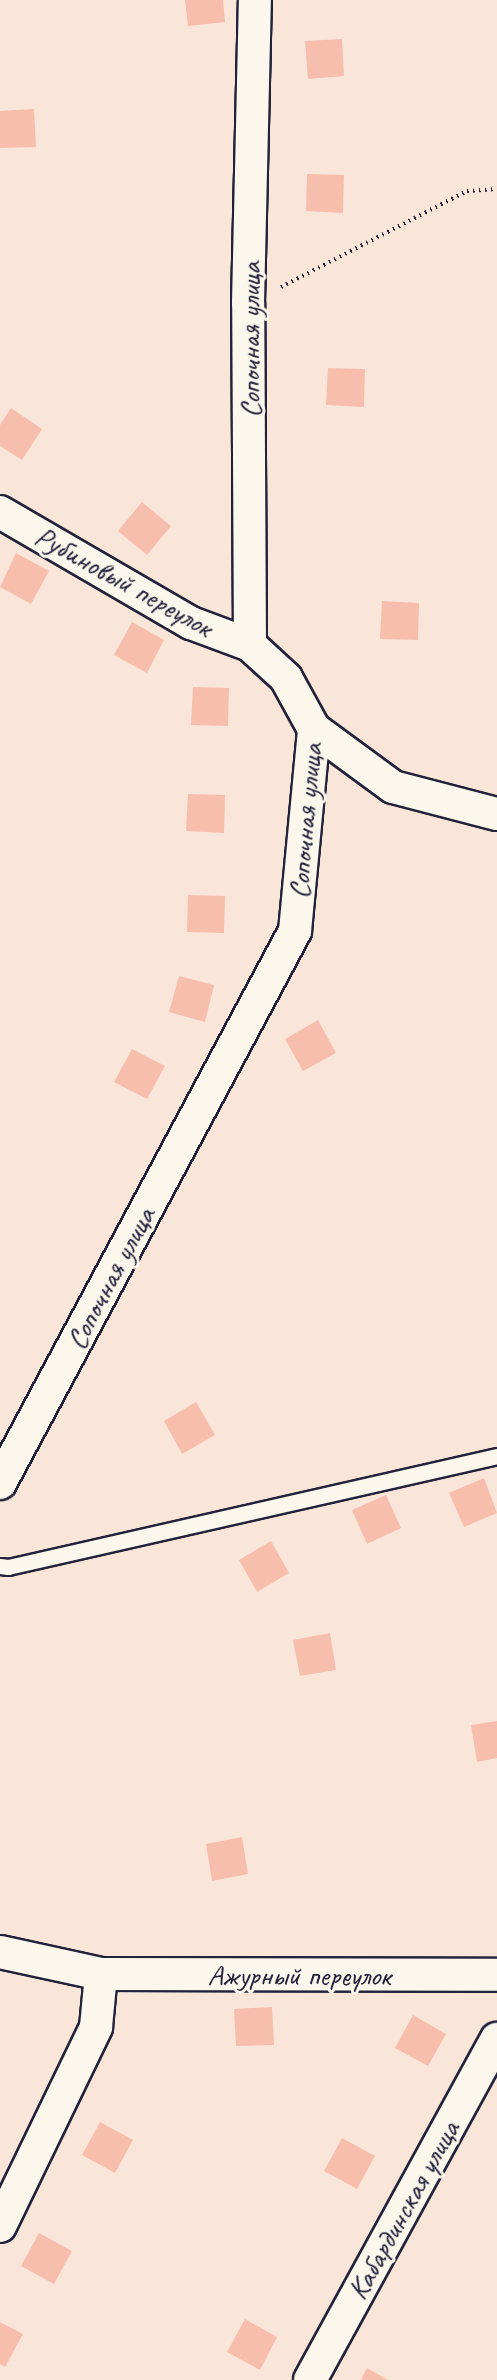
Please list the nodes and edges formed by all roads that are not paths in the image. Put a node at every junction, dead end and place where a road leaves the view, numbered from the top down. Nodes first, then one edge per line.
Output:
1 (255, 0) edge
2 (0, 512) edge
3 (250, 645) junction
4 (314, 729) junction
5 (496, 805) edge
6 (497, 1456) edge
7 (0, 1482) edge
8 (0, 1566) edge
9 (0, 1952) edge
10 (101, 1974) junction
11 (497, 1975) edge
12 (497, 2040) edge
13 (0, 2226) edge
14 (310, 2380) edge

1 - 3 street, Сопочная улица
2 - 3 street, Рубиновый переулок
3 - 4 street, Сопочная улица
4 - 5 street
4 - 7 street, Сопочная улица
6 - 8 lane
9 - 10 street, Ажурный переулок
10 - 11 street, Ажурный переулок
10 - 13 street
12 - 14 street, Кабардинская улица

